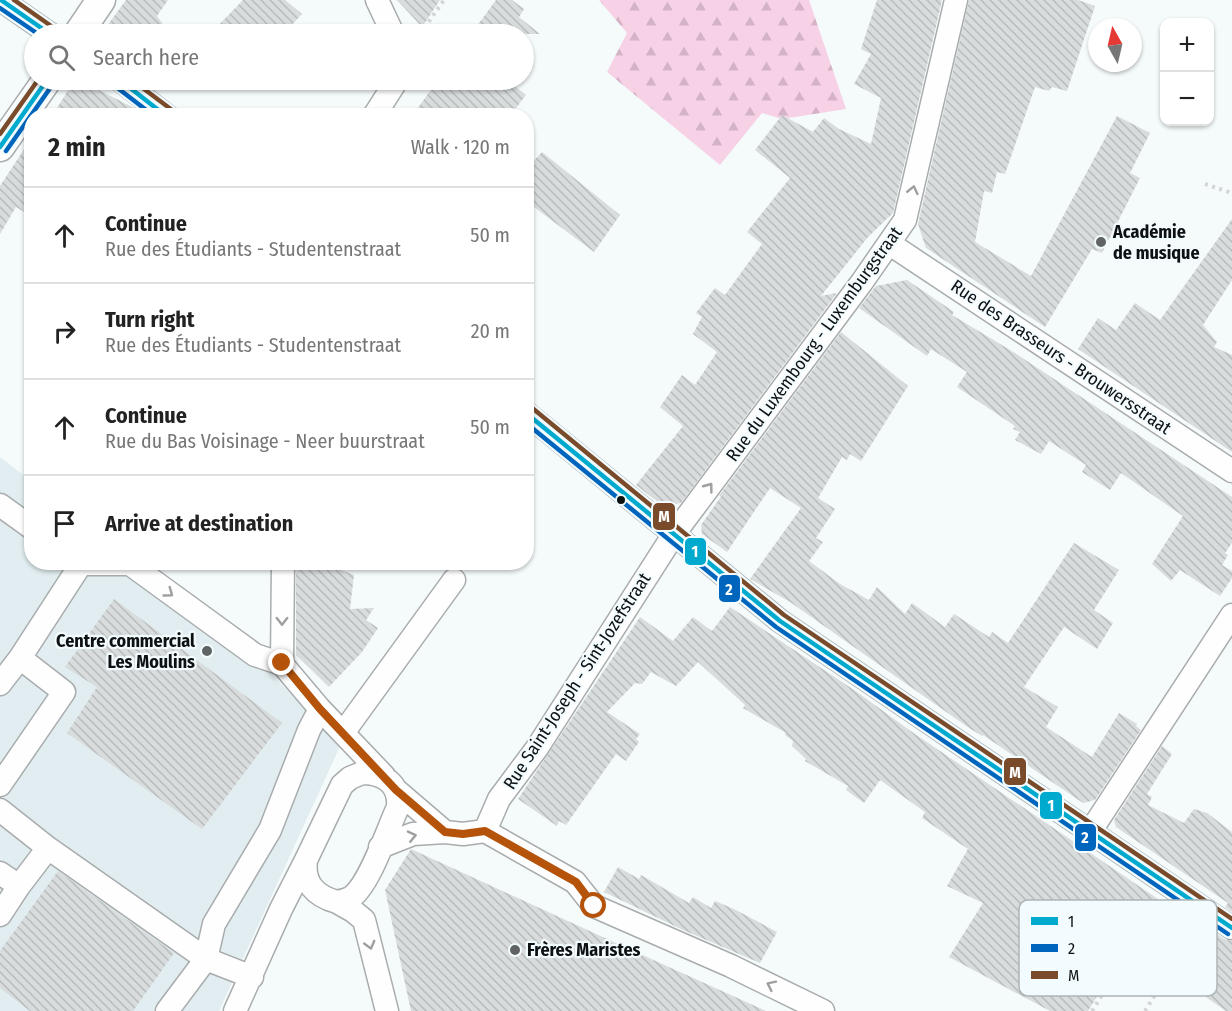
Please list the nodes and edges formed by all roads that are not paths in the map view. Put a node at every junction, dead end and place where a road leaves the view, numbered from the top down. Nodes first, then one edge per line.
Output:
1 (1, 0) edge
2 (101, 0) edge
3 (377, 0) edge
4 (956, 0) edge
5 (36, 24) edge
6 (85, 24) edge
7 (388, 24) edge
8 (40, 90) edge
9 (133, 90) edge
10 (391, 90) edge
11 (27, 108) edge
12 (157, 108) edge
13 (379, 108) edge
14 (24, 113) edge
15 (0, 147) edge
16 (890, 243) junction
17 (534, 420) edge
18 (1232, 471) edge
19 (0, 505) edge
20 (24, 522) edge
21 (674, 534) junction
22 (76, 570) edge
23 (138, 570) edge
24 (283, 570) edge
25 (454, 580) dead end
26 (1232, 615) edge
27 (20, 658) junction
28 (282, 663) junction
29 (0, 684) edge
30 (336, 726) junction
31 (390, 783) junction
32 (0, 785) edge
33 (342, 785) junction
34 (0, 810) edge
35 (485, 831) junction
36 (445, 832) junction
37 (1090, 832) junction
38 (380, 847) junction
39 (48, 848) junction
40 (306, 860) junction
41 (0, 873) edge
42 (19, 886) junction
43 (315, 893) junction
44 (1190, 900) edge
45 (337, 902) junction
46 (281, 909) junction
47 (0, 915) edge
48 (1217, 918) edge
49 (1232, 928) edge
50 (206, 958) junction
51 (252, 977) junction
52 (167, 1011) edge
53 (235, 1011) edge
54 (387, 1011) edge
55 (823, 1011) edge

1 - 5 street
2 - 6 main road
3 - 7 street
16 -> 4 street, Rue du Luxembourg - Luxemburgstraat
8 - 11 main road
9 - 12 street
10 - 13 street
14 - 15 main road
16 - 18 street, Rue des Brasseurs - Brouwersstraat
21 -> 16 street, Rue du Luxembourg - Luxemburgstraat
17 - 21 street
19 - 20 street
21 - 35 street, Rue Saint-Joseph - Sint-Jozefstraat
21 - 37 street
22 - 27 street
23 -> 28 street
24 -> 28 street
25 - 30 street
26 - 37 street
27 - 29 street
27 - 32 street
28 - 30 street
30 - 31 street
30 - 33 street
30 - 50 street
31 - 33 street
31 - 36 street
31 - 38 street
33 - 40 street
34 - 39 street
35 - 36 street
55 -> 35 street
38 -> 36 street
37 - 44 street
38 - 45 street
39 - 42 street
39 - 50 street
40 - 43 street
40 - 46 street
41 - 42 street
42 - 47 street
43 - 45 street
43 - 46 street
45 -> 54 street
46 - 51 street
48 - 49 street
50 - 51 street
50 - 52 street
51 - 53 street

